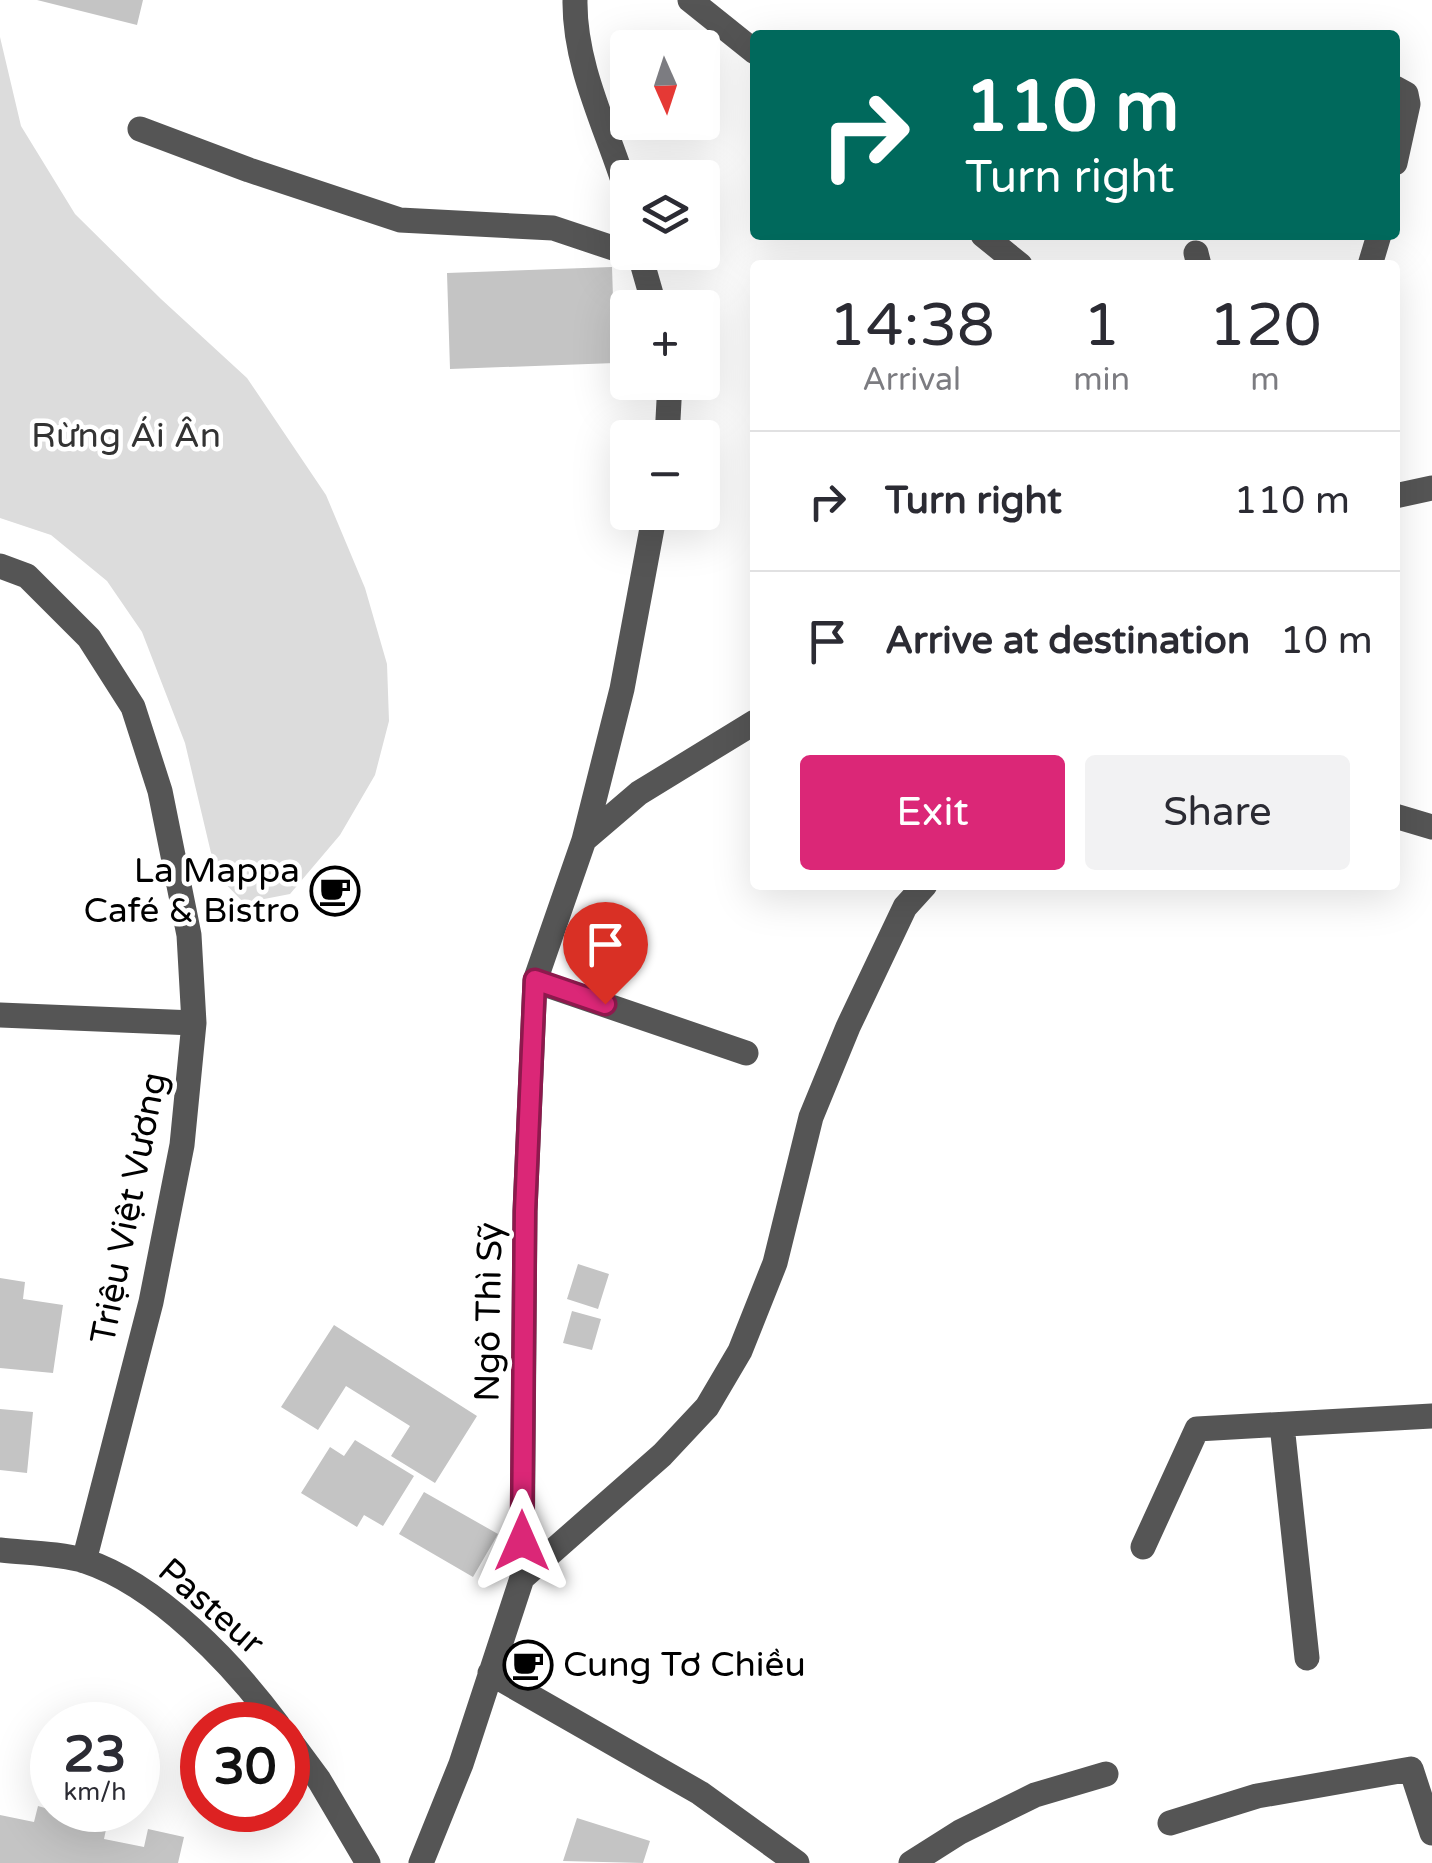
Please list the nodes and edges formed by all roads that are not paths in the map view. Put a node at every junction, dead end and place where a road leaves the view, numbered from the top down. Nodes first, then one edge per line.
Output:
1 (575, 0) edge
2 (690, 0) edge
3 (750, 48) edge
4 (1400, 91) edge
5 (140, 129) dead end
6 (1400, 140) edge
7 (615, 160) edge
8 (989, 240) edge
9 (610, 246) edge
10 (1014, 260) edge
11 (1432, 488) edge
12 (1400, 495) edge
13 (652, 530) edge
14 (0, 566) edge
15 (750, 725) edge
16 (1400, 817) edge
17 (1432, 827) edge
18 (584, 840) junction
19 (920, 890) edge
20 (535, 980) junction
21 (0, 1016) edge
22 (194, 1023) junction
23 (746, 1052) dead end
24 (1432, 1416) edge
25 (1282, 1425) junction
26 (1144, 1548) dead end
27 (0, 1550) edge
28 (84, 1560) junction
29 (522, 1578) junction
30 (1307, 1658) dead end
31 (490, 1674) junction
32 (261, 1702) edge
33 (310, 1769) edge
34 (1106, 1774) dead end
35 (1170, 1823) dead end
36 (1432, 1833) edge
37 (368, 1863) edge
38 (420, 1863) edge
39 (797, 1863) edge
40 (911, 1863) edge

1 - 7 street
2 - 3 street
4 - 6 street
5 - 9 street
8 - 10 street
11 - 12 street
13 - 18 street, Ngô Thì Sỹ
14 - 22 street, Triệu Việt Vương
15 - 18 street
16 - 17 street
18 - 20 street, Ngô Thì Sỹ
19 - 29 street
20 - 23 street
20 - 29 street, Ngô Thì Sỹ
21 - 22 street
22 - 28 street, Triệu Việt Vương
24 - 25 street
25 - 26 street
25 - 30 street
27 - 28 street, Pasteur
28 - 32 street, Pasteur
29 - 31 street, Ngô Thì Sỹ
31 - 38 street, Ngô Thì Sỹ
31 - 39 street
33 - 37 street
34 - 40 street
35 - 36 street

